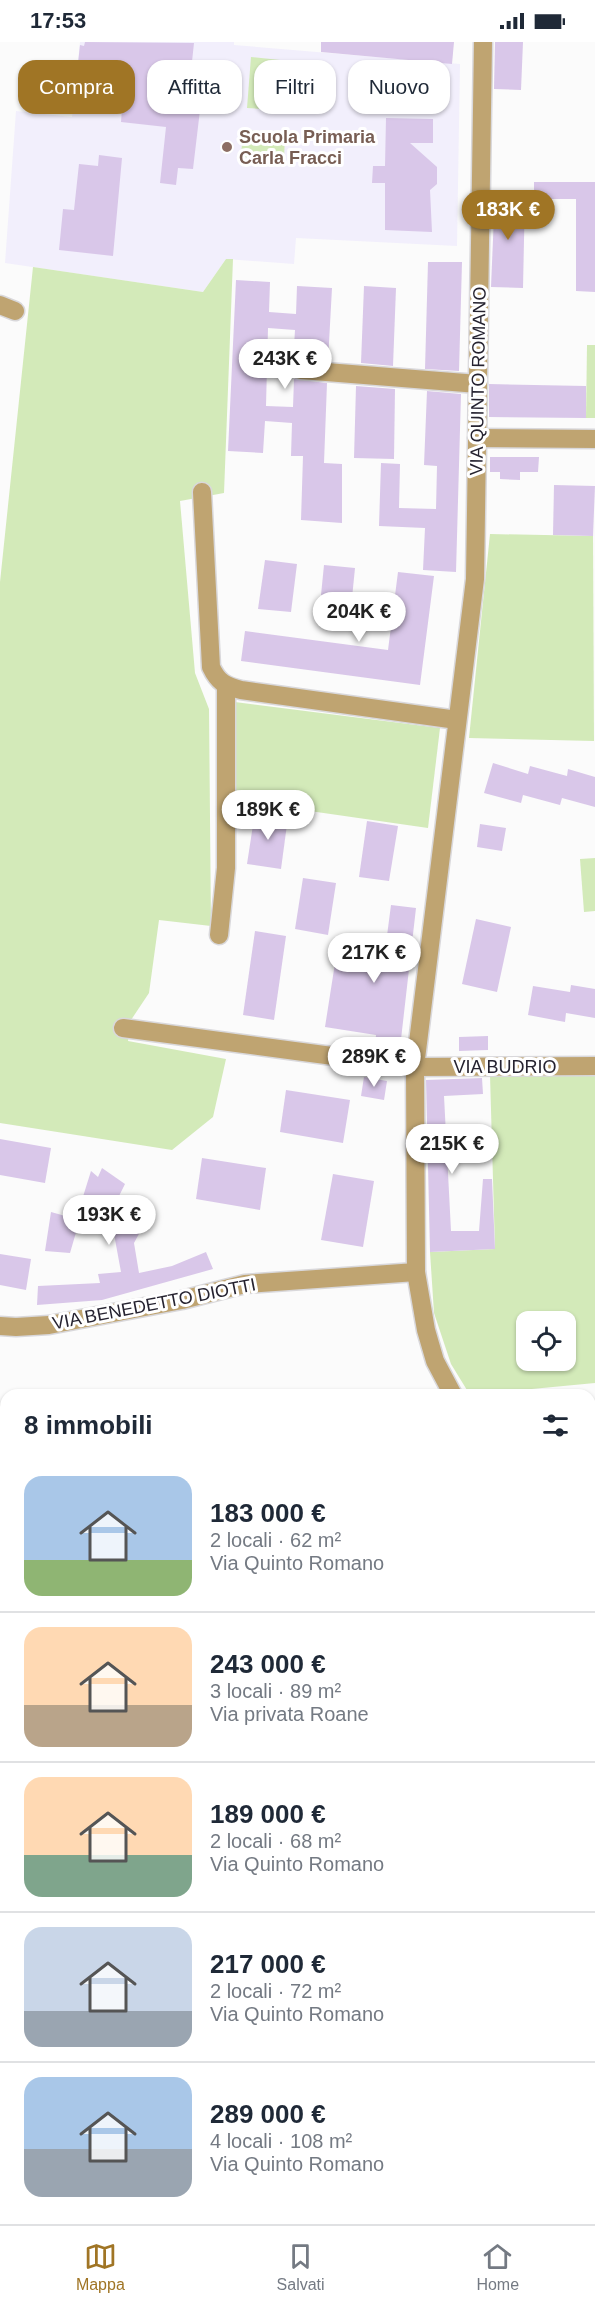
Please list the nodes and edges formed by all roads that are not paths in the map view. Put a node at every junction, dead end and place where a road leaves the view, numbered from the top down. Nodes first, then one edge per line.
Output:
1 (483, 42) edge
2 (301, 370) dead end
3 (478, 384) junction
4 (477, 438) junction
5 (595, 439) edge
6 (202, 492) dead end
7 (226, 686) junction
8 (457, 720) junction
9 (219, 935) dead end
10 (123, 1028) dead end
11 (595, 1066) edge
12 (415, 1067) junction
13 (417, 1272) junction
14 (0, 1326) edge
15 (450, 1389) edge

1 - 3 street, VIA QUINTO ROMANO
2 - 3 street
3 - 4 street, VIA QUINTO ROMANO
4 - 5 street
4 - 8 street, VIA QUINTO ROMANO
6 - 7 street
7 - 8 street
7 - 9 street
8 - 12 street, VIA QUINTO ROMANO
10 - 12 street
11 - 12 street, VIA BUDRIO
12 - 13 street, VIA QUINTO ROMANO
13 - 14 street, VIA BENEDETTO DIOTTI
13 - 15 street, VIA QUINTO ROMANO

